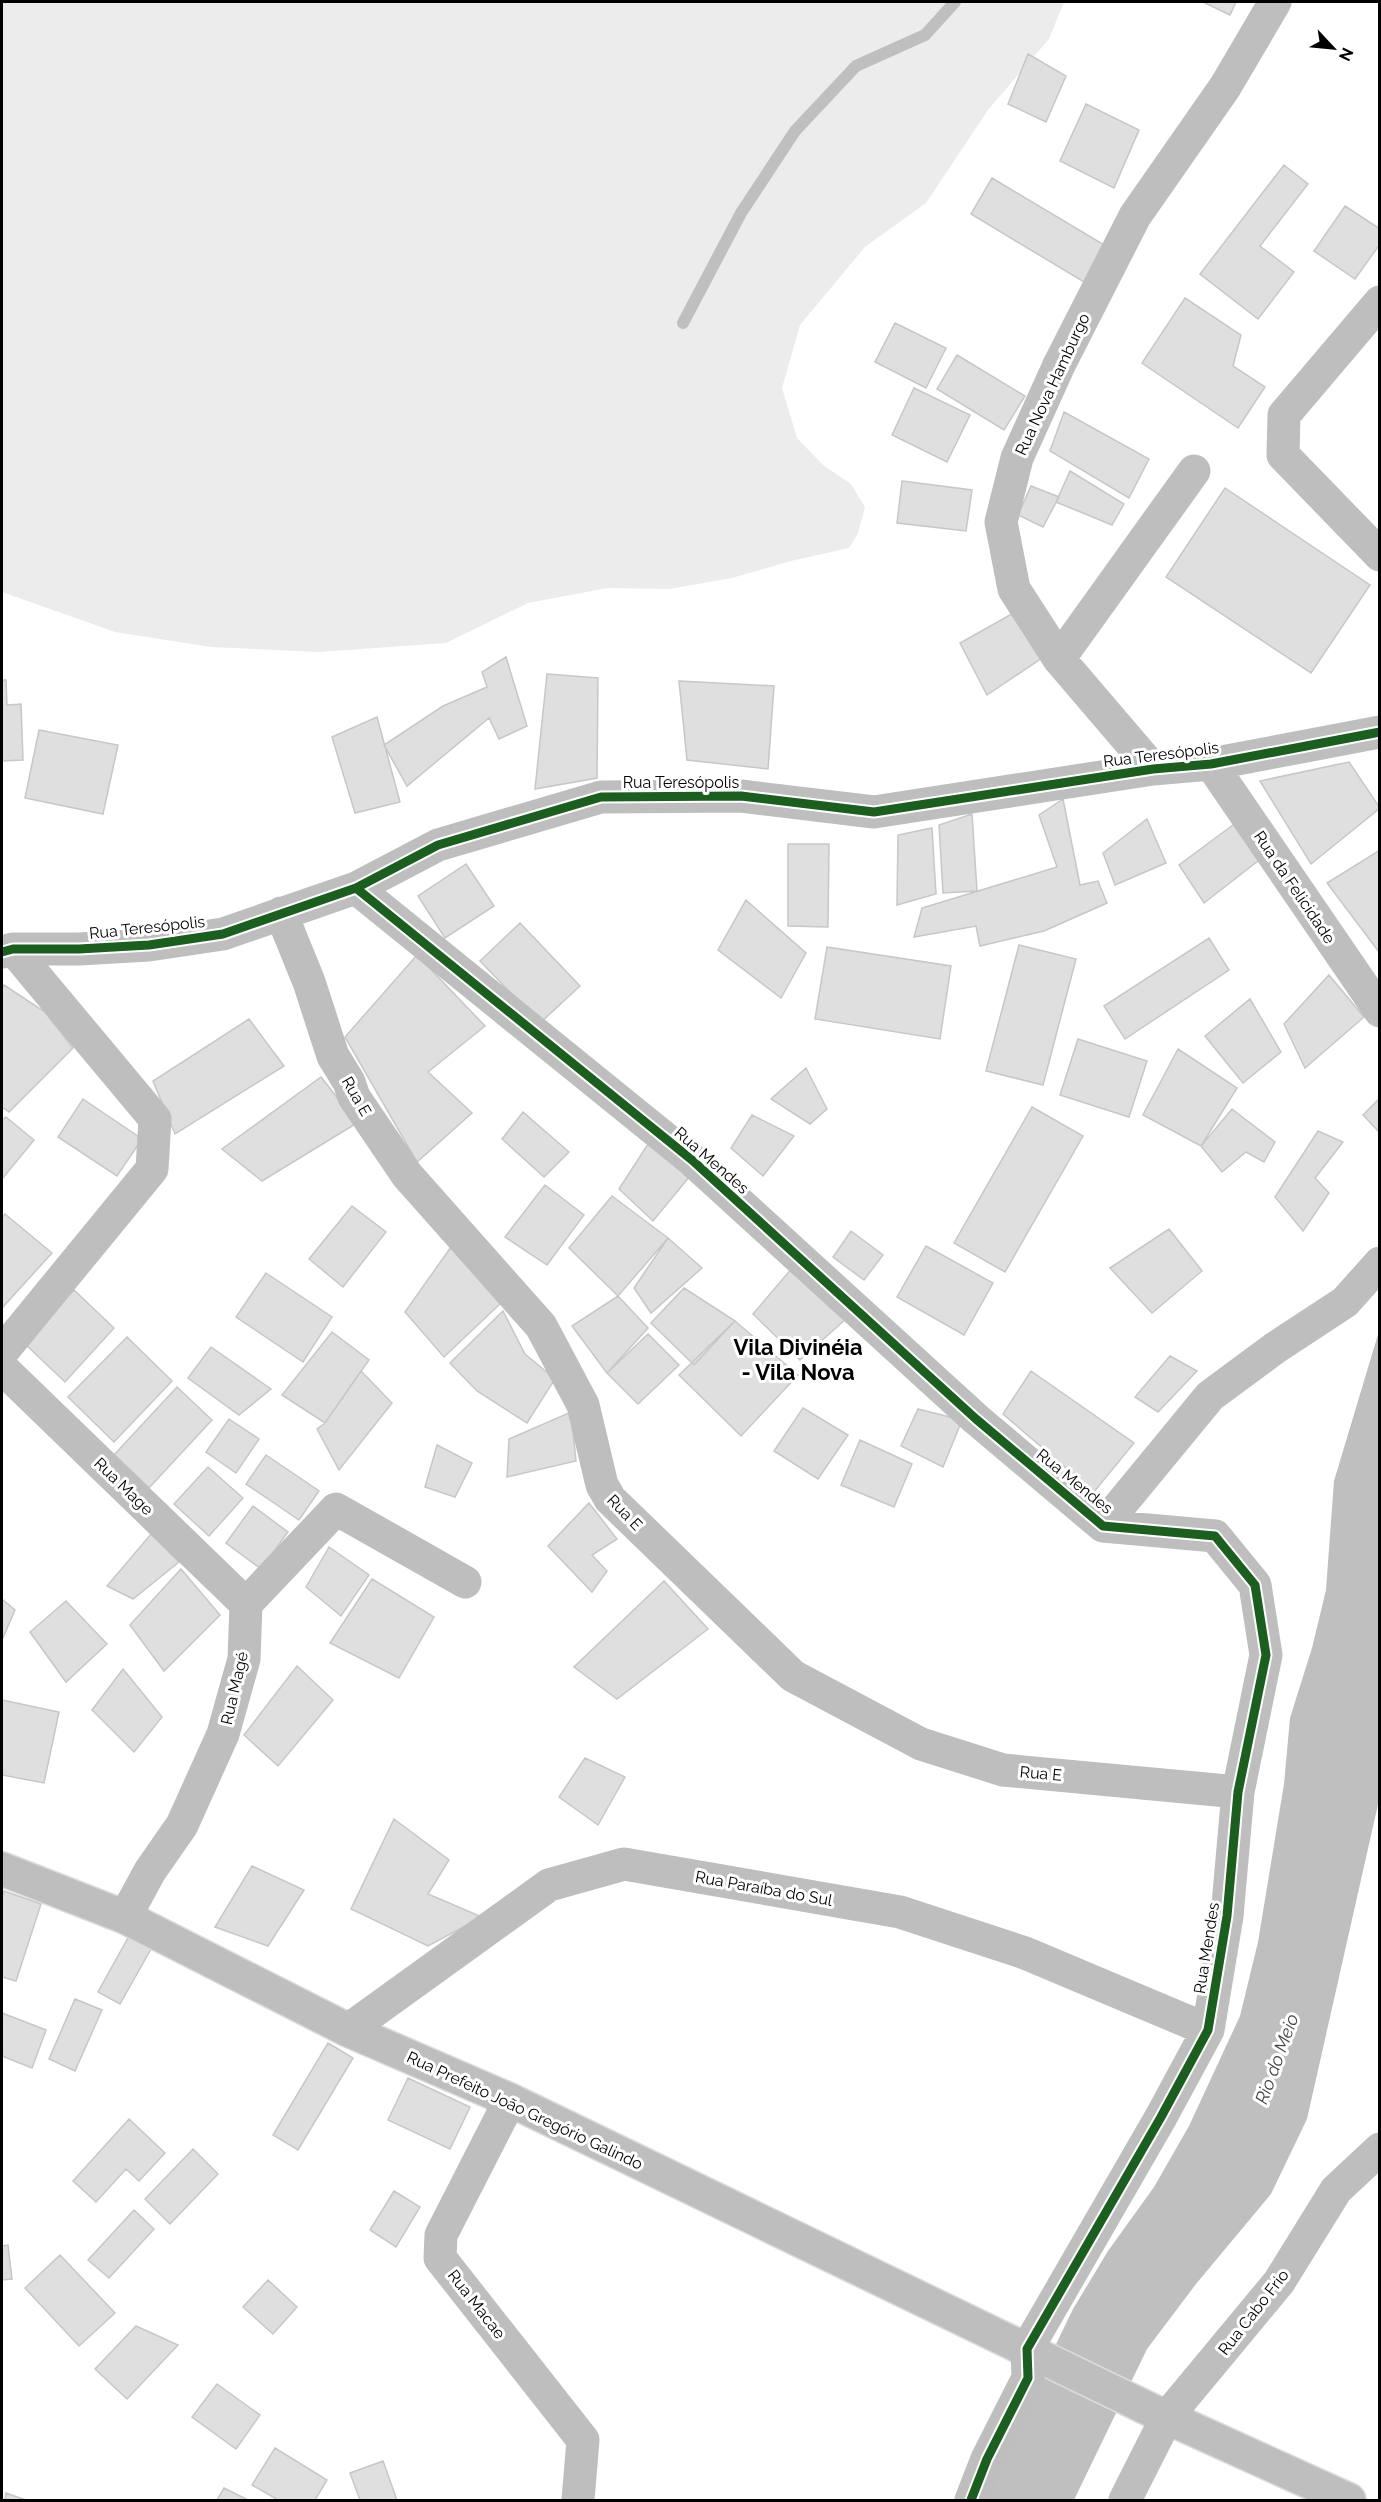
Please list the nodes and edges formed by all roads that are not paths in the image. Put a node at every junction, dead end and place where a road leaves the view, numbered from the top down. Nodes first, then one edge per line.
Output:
1 (1275, 2) edge
2 (1380, 302) edge
3 (1194, 471) dead end
4 (1380, 555) edge
5 (1059, 659) junction
6 (1380, 732) edge
7 (1211, 764) junction
8 (1153, 769) junction
9 (356, 888) junction
10 (282, 913) junction
11 (7, 950) edge
12 (1380, 1011) edge
13 (1380, 1263) edge
14 (2, 1352) edge
15 (2, 1368) edge
16 (1103, 1526) junction
17 (465, 1582) dead end
18 (246, 1604) junction
19 (1238, 1792) junction
20 (2, 1869) edge
21 (125, 1917) junction
22 (348, 2030) junction
23 (1208, 2030) junction
24 (510, 2100) junction
25 (1380, 2149) edge
26 (1036, 2354) junction
27 (1161, 2414) junction
28 (578, 2500) edge
29 (971, 2500) edge
30 (1125, 2500) edge
31 (1349, 2500) edge

1 - 5 street, Rua Nova Hamburgo
2 - 4 street
3 - 5 street
5 - 8 street, Rua Nova Hamburgo
6 - 7 street, Rua Teresópolis
7 - 8 street, Rua Teresópolis
7 - 12 street, Rua da Felicidade
8 - 9 street, Rua Teresópolis
9 - 10 street, Rua Teresópolis
9 - 16 street, Rua Mendes
10 - 11 street, Rua Teresópolis
10 - 19 street, Rua E
11 - 14 street
13 - 16 street
15 - 18 street, Rua Mage
16 - 19 street, Rua Mendes
17 - 18 street
18 - 21 street, Rua Magé
19 - 23 street, Rua Mendes
20 - 21 street, Rua Prefeito João Gregório Galindo
21 - 22 street, Rua Prefeito João Gregório Galindo
22 - 23 street, Rua Paraíba do Sul
22 - 24 street, Rua Prefeito João Gregório Galindo
23 - 26 street, Rua Mendes
24 - 26 street, Rua Prefeito João Gregório Galindo
24 - 28 street, Rua Macae
25 - 27 street, Rua Cabo Frio
26 - 27 street, Rua Prefeito João Gregório Galindo
26 - 29 street
27 - 30 street, Rua Cabo Frio
27 - 31 street

